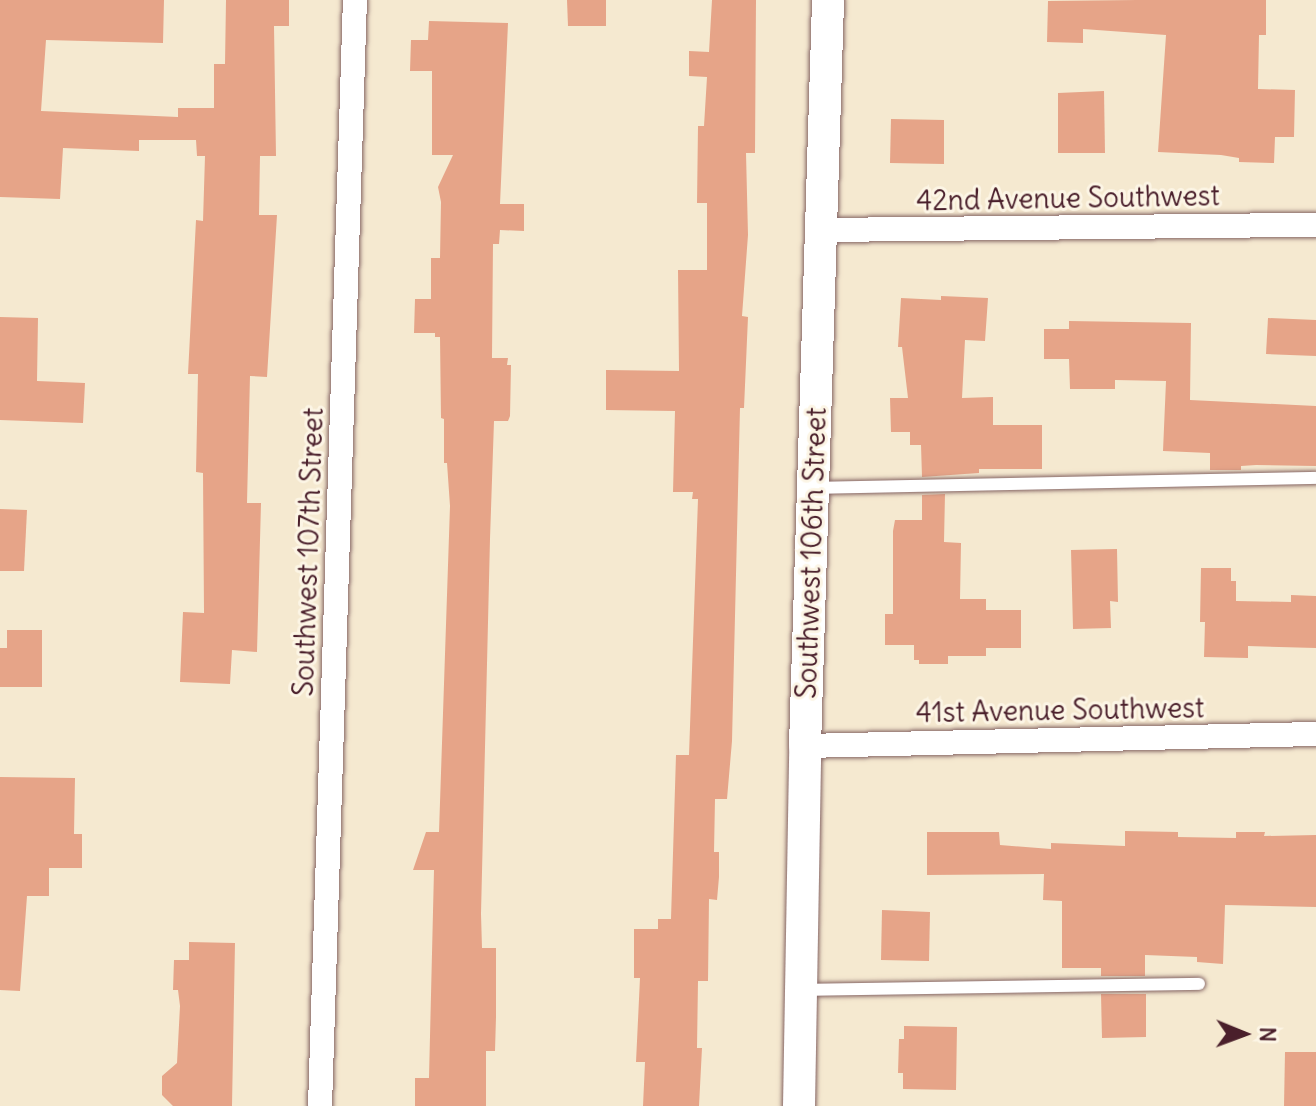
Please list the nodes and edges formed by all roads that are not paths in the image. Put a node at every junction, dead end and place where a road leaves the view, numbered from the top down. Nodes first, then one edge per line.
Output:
1 (355, 0) edge
2 (828, 0) edge
3 (1316, 225) edge
4 (821, 230) junction
5 (1316, 478) edge
6 (813, 489) junction
7 (1316, 734) edge
8 (805, 746) junction
9 (1199, 984) dead end
10 (801, 990) junction
11 (320, 1106) edge
12 (799, 1106) edge

1 - 11 street, Southwest 107th Street
2 - 4 street, Southwest 106th Street
3 - 4 street, 42nd Avenue Southwest
4 - 6 street, Southwest 106th Street
5 - 6 lane
6 - 8 street, Southwest 106th Street
7 - 8 street, 41st Avenue Southwest
8 - 10 street, Southwest 106th Street
9 - 10 lane
10 - 12 street, Southwest 106th Street

